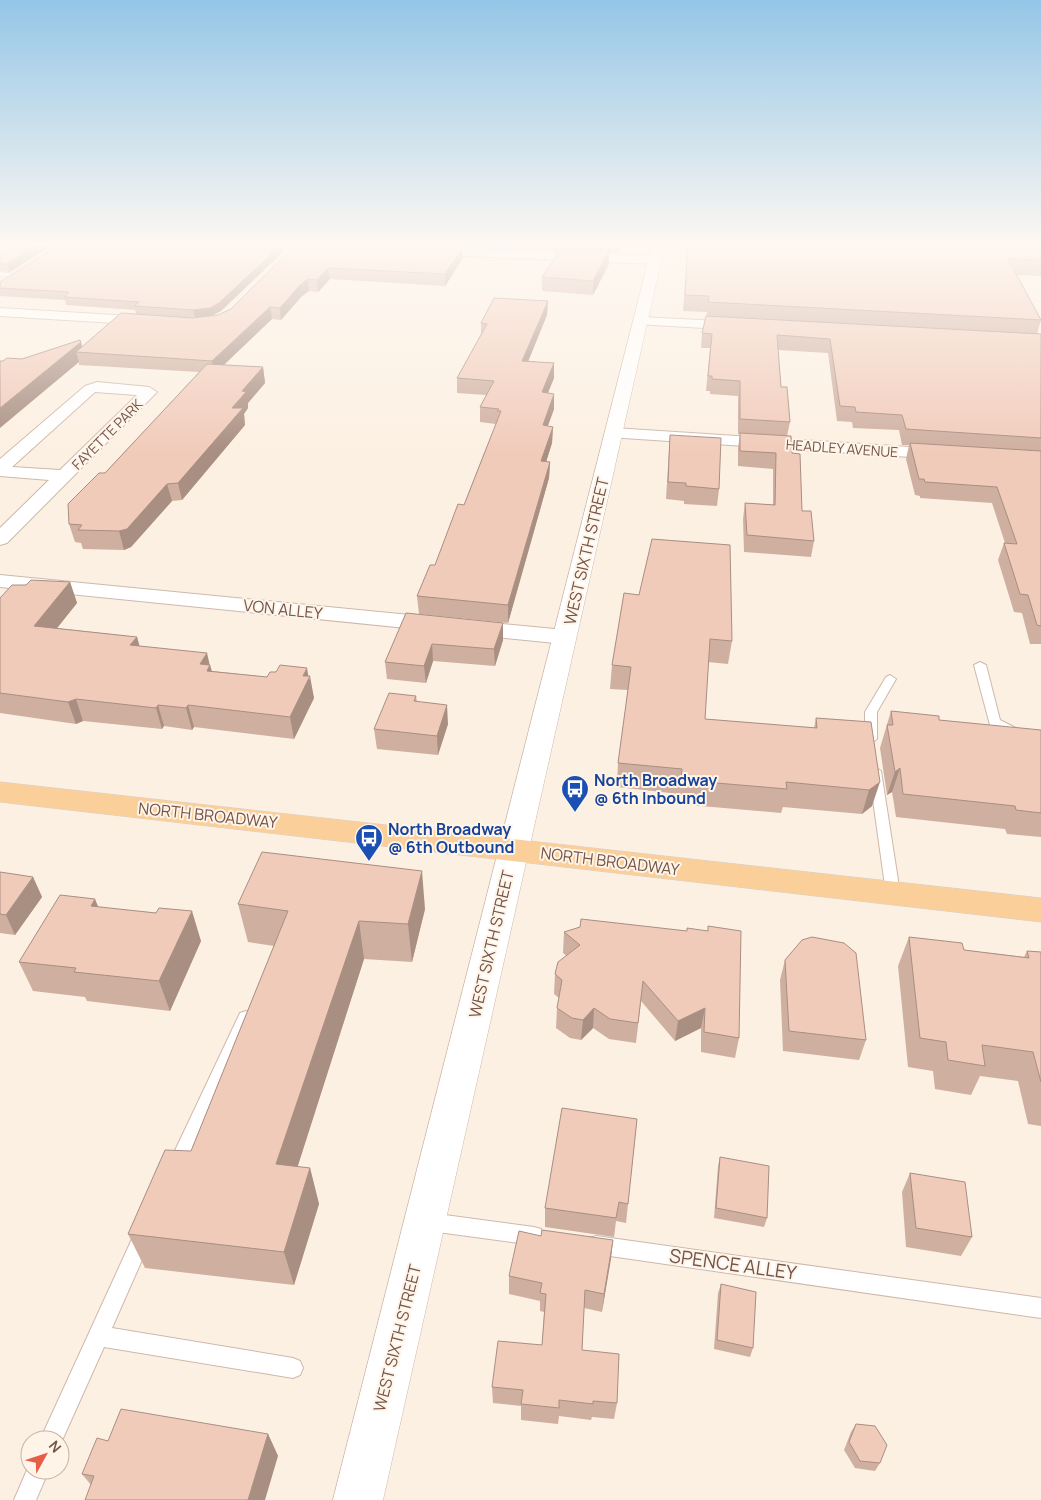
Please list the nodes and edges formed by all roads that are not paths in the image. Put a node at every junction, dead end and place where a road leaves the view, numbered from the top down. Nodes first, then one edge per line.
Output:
1 (17, 313) edge
2 (643, 313) edge
3 (641, 321) junction
4 (166, 322) edge
5 (748, 327) edge
6 (614, 433) junction
7 (962, 455) edge
8 (0, 470) edge
9 (64, 476) junction
10 (0, 539) edge
11 (0, 581) edge
12 (565, 637) junction
13 (980, 665) dead end
14 (890, 679) dead end
15 (1041, 746) edge
16 (0, 792) edge
17 (513, 850) junction
18 (893, 893) junction
19 (1041, 910) edge
20 (253, 1003) edge
21 (168, 1183) edge
22 (151, 1219) edge
23 (425, 1221) junction
24 (552, 1239) edge
25 (582, 1243) edge
26 (1041, 1308) edge
27 (96, 1336) junction
28 (293, 1368) dead end
29 (55, 1430) edge
30 (33, 1480) edge
31 (24, 1500) edge
32 (358, 1500) edge

1 - 4 street
2 - 3 street, WEST SIXTH STREET
3 - 5 street
3 - 6 street, WEST SIXTH STREET
6 - 7 street, HEADLEY AVENUE
6 - 12 street, WEST SIXTH STREET
8 - 9 street, FAYETTE PARK
8 - 9 street, FAYETTE PARK
9 - 10 street, FAYETTE PARK
11 - 12 street, VON ALLEY
12 - 17 street, WEST SIXTH STREET
13 - 15 lane
14 - 18 lane
16 - 17 main road, NORTH BROADWAY
17 - 18 main road, NORTH BROADWAY
17 - 23 street, WEST SIXTH STREET
18 - 19 main road, NORTH BROADWAY
20 - 21 lane
22 - 27 lane
23 - 24 lane
23 - 32 street, WEST SIXTH STREET
25 - 26 lane, SPENCE ALLEY
27 - 28 lane
27 - 29 lane
30 - 31 lane

